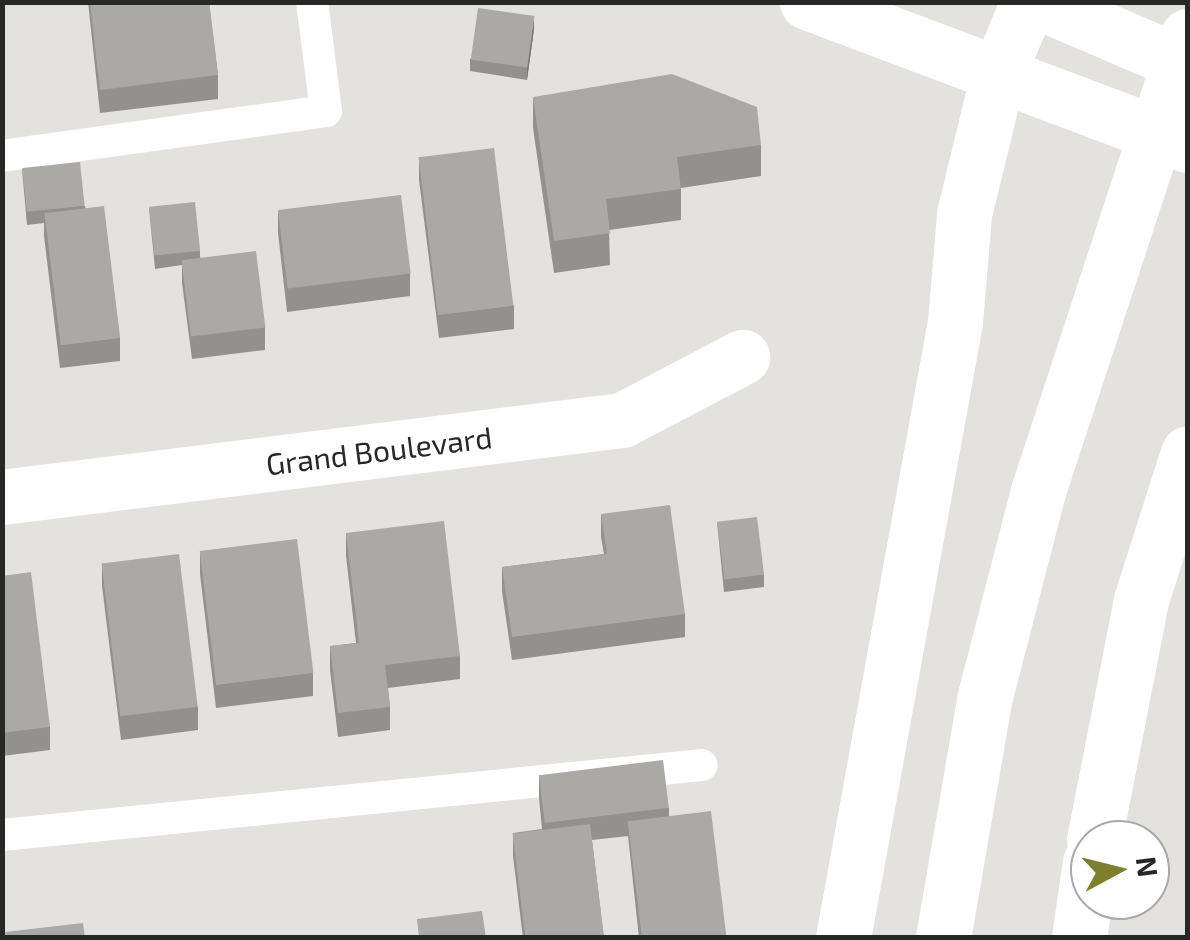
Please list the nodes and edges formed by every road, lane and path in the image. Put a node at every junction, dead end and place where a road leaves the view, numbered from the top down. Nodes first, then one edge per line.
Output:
1 (312, 2) edge
2 (807, 2) edge
3 (1028, 2) edge
4 (1039, 2) edge
5 (1188, 36) edge
6 (1188, 66) edge
7 (998, 74) junction
8 (1188, 144) edge
9 (2, 156) edge
10 (742, 357) dead end
11 (1188, 453) edge
12 (2, 497) edge
13 (702, 765) dead end
14 (1098, 820) edge
15 (2, 835) edge
16 (843, 938) edge
17 (944, 938) edge

1 - 9 lane
2 - 7 main road
3 - 7 main road
4 - 6 main road
5 - 17 main road
7 - 8 main road
7 - 16 main road
10 - 12 main road, Grand Boulevard
11 - 14 main road
13 - 15 lane

